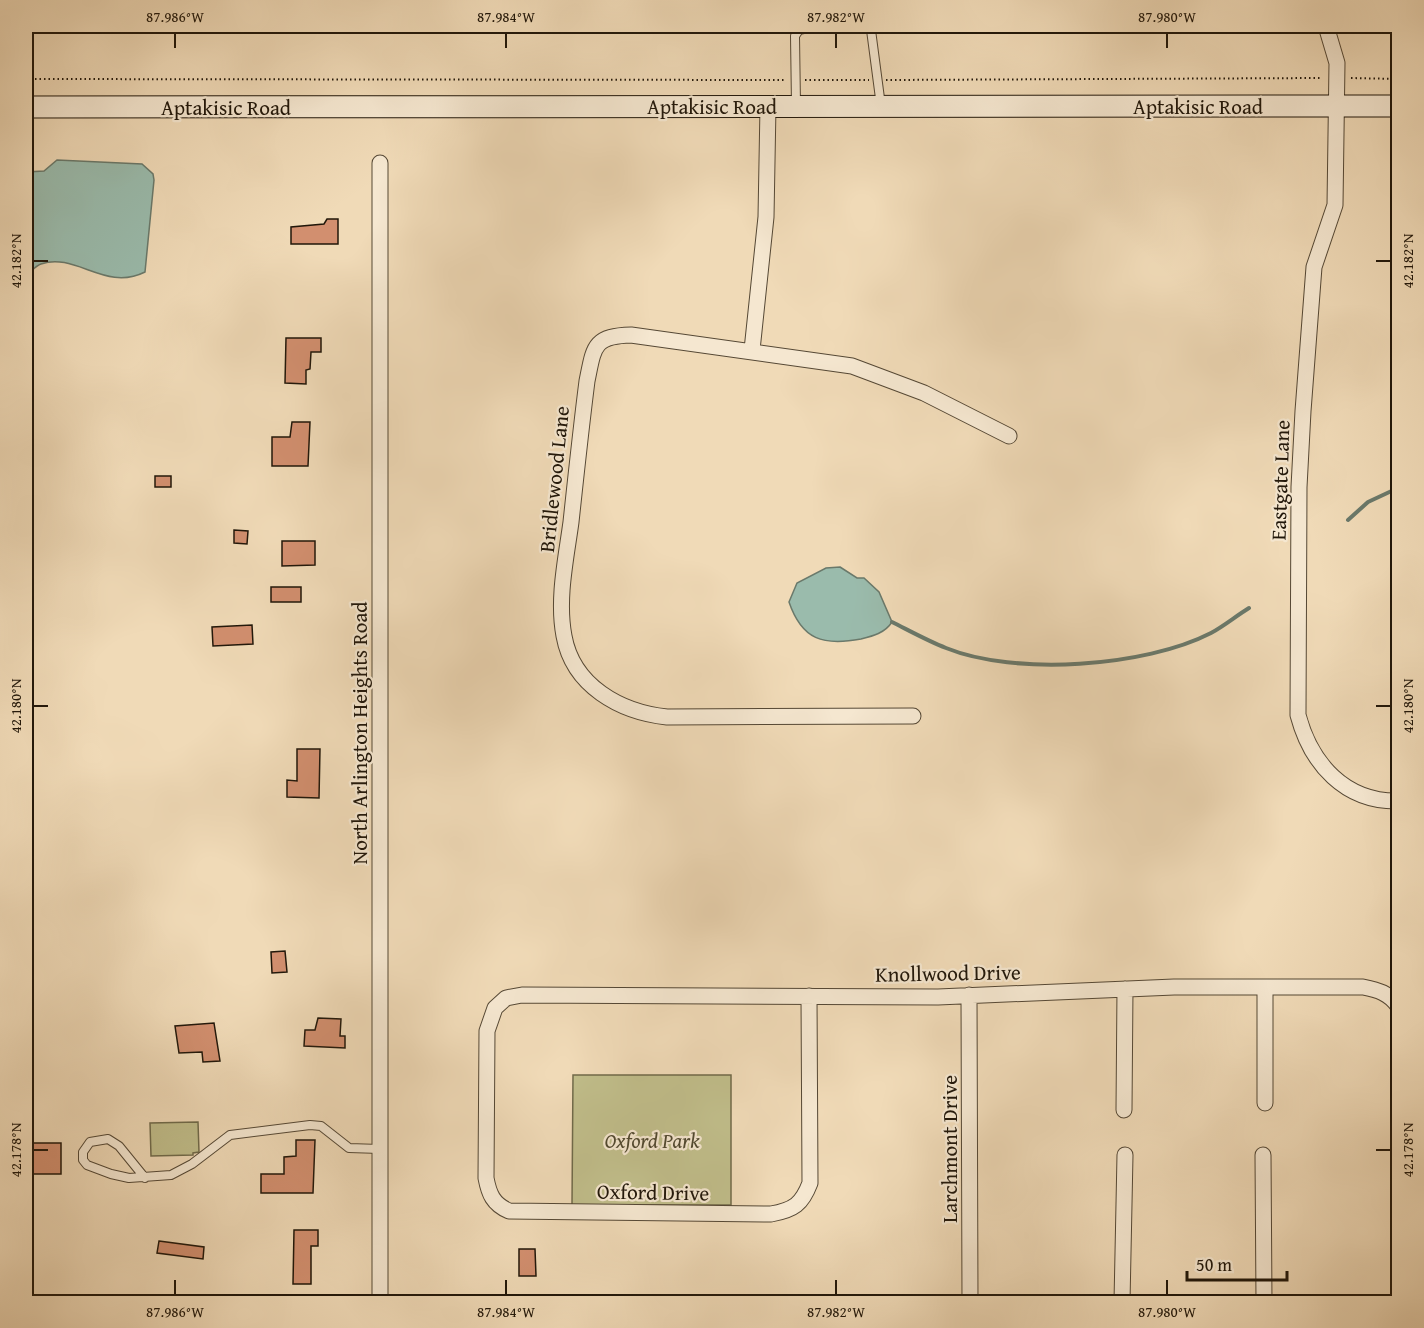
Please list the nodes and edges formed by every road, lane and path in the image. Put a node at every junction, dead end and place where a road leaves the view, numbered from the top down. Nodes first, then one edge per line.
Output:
1 (817, 26) edge
2 (867, 26) edge
3 (1326, 26) edge
4 (1337, 78) junction
5 (26, 79) edge
6 (1398, 79) edge
7 (796, 80) junction
8 (878, 80) junction
9 (768, 106) junction
10 (796, 106) junction
11 (881, 106) junction
12 (1338, 106) junction
13 (1398, 106) edge
14 (26, 107) edge
15 (380, 163) dead end
16 (752, 350) junction
17 (1009, 436) dead end
18 (913, 716) dead end
19 (1398, 801) edge
20 (1265, 987) junction
21 (1125, 989) junction
22 (969, 995) junction
23 (809, 996) junction
24 (1398, 1006) edge
25 (495, 1008) joint
26 (1265, 1103) dead end
27 (1124, 1110) dead end
28 (380, 1149) junction
29 (1125, 1155) dead end
30 (1263, 1155) dead end
31 (145, 1178) junction
32 (380, 1302) edge
33 (970, 1302) edge
34 (1122, 1302) edge
35 (1264, 1302) edge

1 - 7 lane
2 - 8 lane
3 - 4 street, Eastgate Lane
4 - 6 path
4 - 8 path
4 - 12 street, Eastgate Lane
5 - 7 path
7 - 8 path
7 - 10 lane
8 - 11 lane
9 - 10 main road, Aptakisic Road
9 - 14 main road, Aptakisic Road
9 - 16 street
10 - 11 main road, Aptakisic Road
11 - 12 main road, Aptakisic Road
12 - 13 main road, Aptakisic Road
12 - 19 street, Eastgate Lane
15 - 28 street, North Arlington Heights Road
16 - 17 street
16 - 18 street, Bridlewood Lane
20 - 21 street, Knollwood Drive
20 - 24 street, Knollwood Drive
20 - 26 street
21 - 22 street, Knollwood Drive
21 - 27 street
22 - 23 street, Knollwood Drive
22 - 33 street, Larchmont Drive
23 - 25 street, Knollwood Drive
23 - 25 street, Oxford Drive
28 - 31 lane
28 - 32 street, North Arlington Heights Road
29 - 34 street
30 - 35 street
31 - 31 lane

